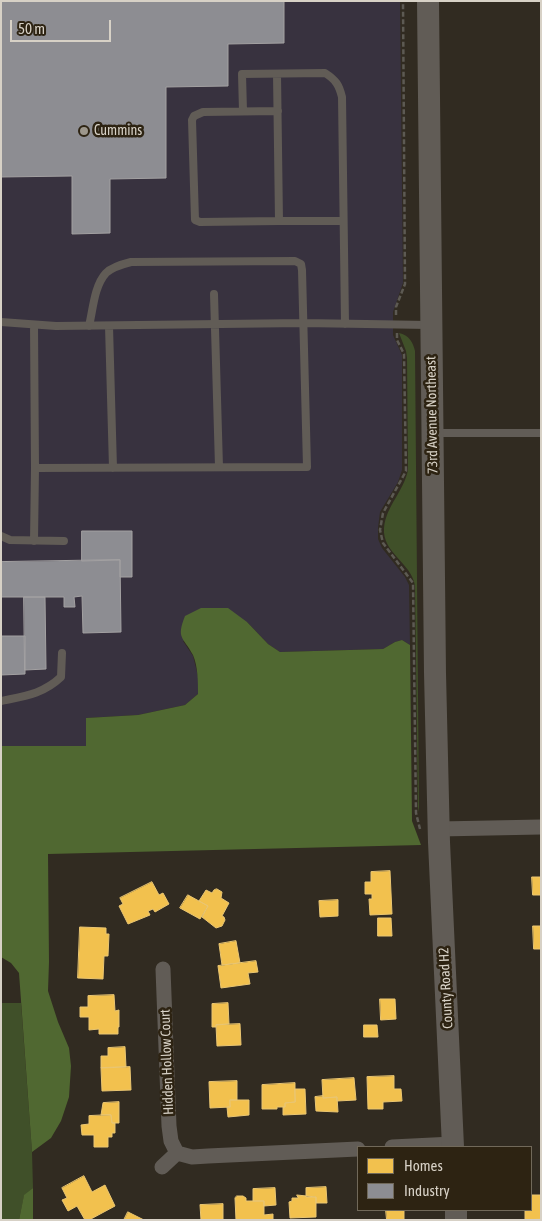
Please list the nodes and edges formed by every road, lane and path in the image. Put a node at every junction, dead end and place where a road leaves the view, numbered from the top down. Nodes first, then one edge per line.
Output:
1 (428, 1) edge
2 (277, 74) junction
3 (243, 111) junction
4 (278, 111) junction
5 (279, 221) junction
6 (343, 221) junction
7 (214, 294) dead end
8 (1, 322) edge
9 (303, 323) junction
10 (215, 324) junction
11 (345, 324) junction
12 (34, 325) junction
13 (89, 326) junction
14 (109, 326) junction
15 (431, 326) junction
16 (432, 433) junction
17 (541, 433) edge
18 (219, 467) junction
19 (35, 468) junction
20 (113, 468) junction
21 (1, 536) edge
22 (34, 541) junction
23 (64, 541) dead end
24 (62, 653) dead end
25 (1, 701) edge
26 (541, 827) edge
27 (439, 829) junction
28 (163, 970) dead end
29 (453, 1146) edge
30 (357, 1149) edge
31 (177, 1153) junction
32 (162, 1166) dead end

1 - 15 street, 73rd Avenue Northeast
2 - 3 lane
2 - 4 lane
2 - 6 lane
3 - 4 lane
3 - 5 lane
4 - 5 lane
5 - 6 lane
6 - 11 lane
7 - 10 lane
8 - 12 lane
9 - 10 lane
9 - 11 lane
9 - 13 lane
9 - 18 lane
10 - 14 lane
10 - 18 lane
11 - 15 lane
12 - 13 lane
12 - 19 lane
13 - 14 lane
14 - 20 lane
15 - 16 street, 73rd Avenue Northeast
16 - 17 lane
16 - 27 street, 73rd Avenue Northeast
18 - 20 lane
19 - 20 lane
19 - 22 lane
21 - 22 lane
22 - 23 lane
24 - 25 lane
26 - 27 street
27 - 29 street, County Road H2
28 - 31 street, Hidden Hollow Court
30 - 31 street
31 - 32 street

